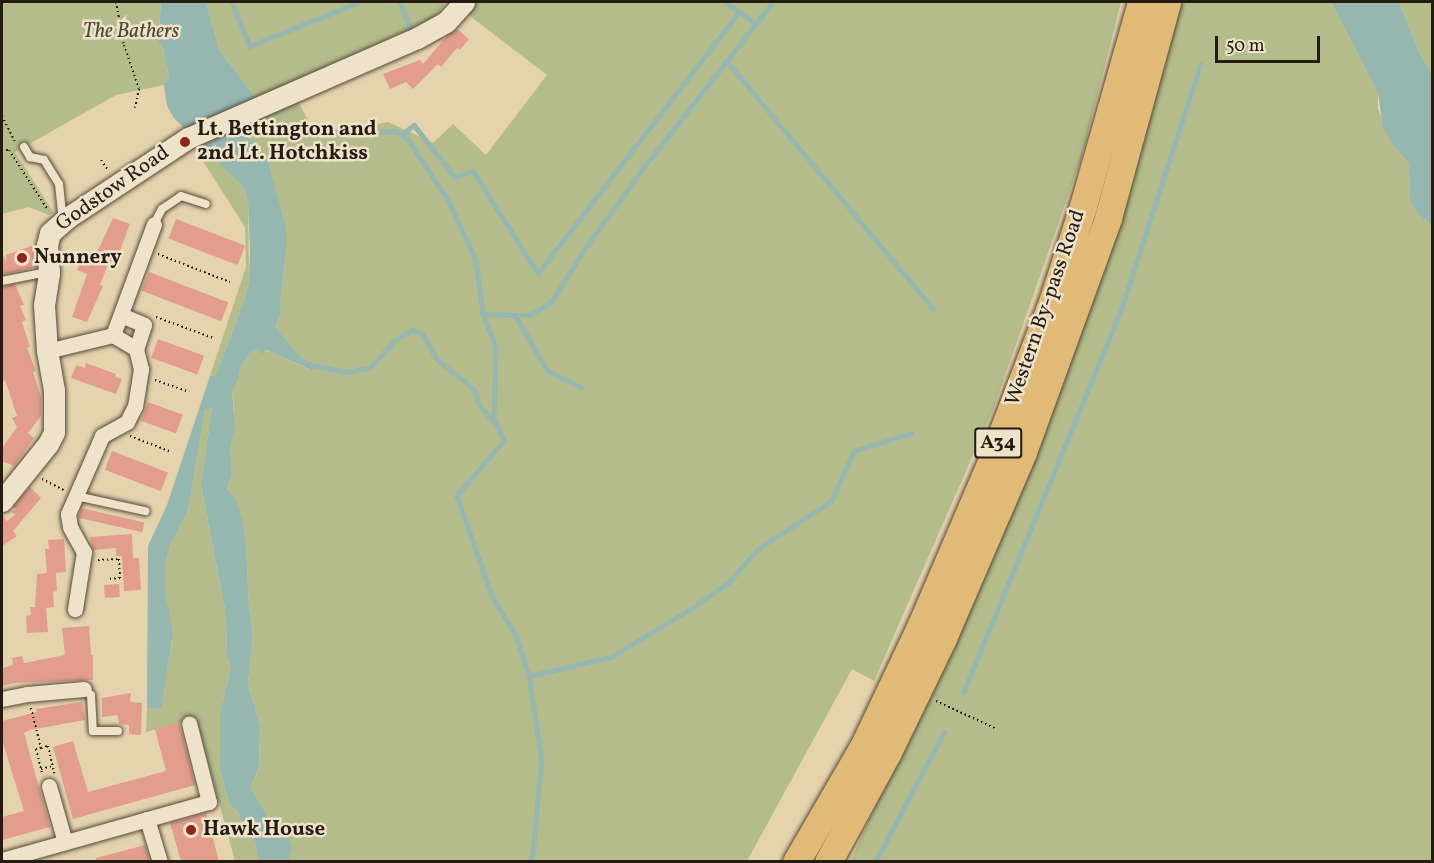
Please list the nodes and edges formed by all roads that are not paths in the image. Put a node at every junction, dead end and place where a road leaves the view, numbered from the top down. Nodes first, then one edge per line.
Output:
1 (464, 2) edge
2 (1141, 2) edge
3 (1167, 2) edge
4 (24, 147) dead end
5 (206, 204) dead end
6 (64, 220) junction
7 (154, 224) joint
8 (49, 272) junction
9 (2, 281) edge
10 (123, 310) junction
11 (113, 334) junction
12 (136, 349) junction
13 (47, 351) junction
14 (74, 495) junction
15 (2, 501) edge
16 (145, 511) dead end
17 (75, 609) dead end
18 (84, 689) joint
19 (2, 699) edge
20 (189, 723) dead end
21 (118, 731) dead end
22 (49, 786) road end
23 (147, 819) junction
24 (65, 842) junction
25 (45, 855) edge
26 (2, 860) edge
27 (160, 861) edge
28 (796, 861) edge
29 (828, 861) edge

1 - 6 street, Godstow Road
2 - 28 highway, Western By-pass Road / A34
3 - 29 highway, Western By-pass Road / A34
4 - 6 lane
5 - 7 lane
6 - 8 street, Godstow Road
7 - 10 street
8 - 9 lane
8 - 13 street, Godstow Road
10 - 11 street
10 - 12 street
11 - 12 street
11 - 13 street
12 - 14 street
13 - 15 street, Godstow Road
14 - 16 lane
14 - 17 street
18 - 19 street
18 - 21 lane
20 - 23 street
22 - 24 street
23 - 24 street
23 - 27 street
24 - 25 street
25 - 26 street

